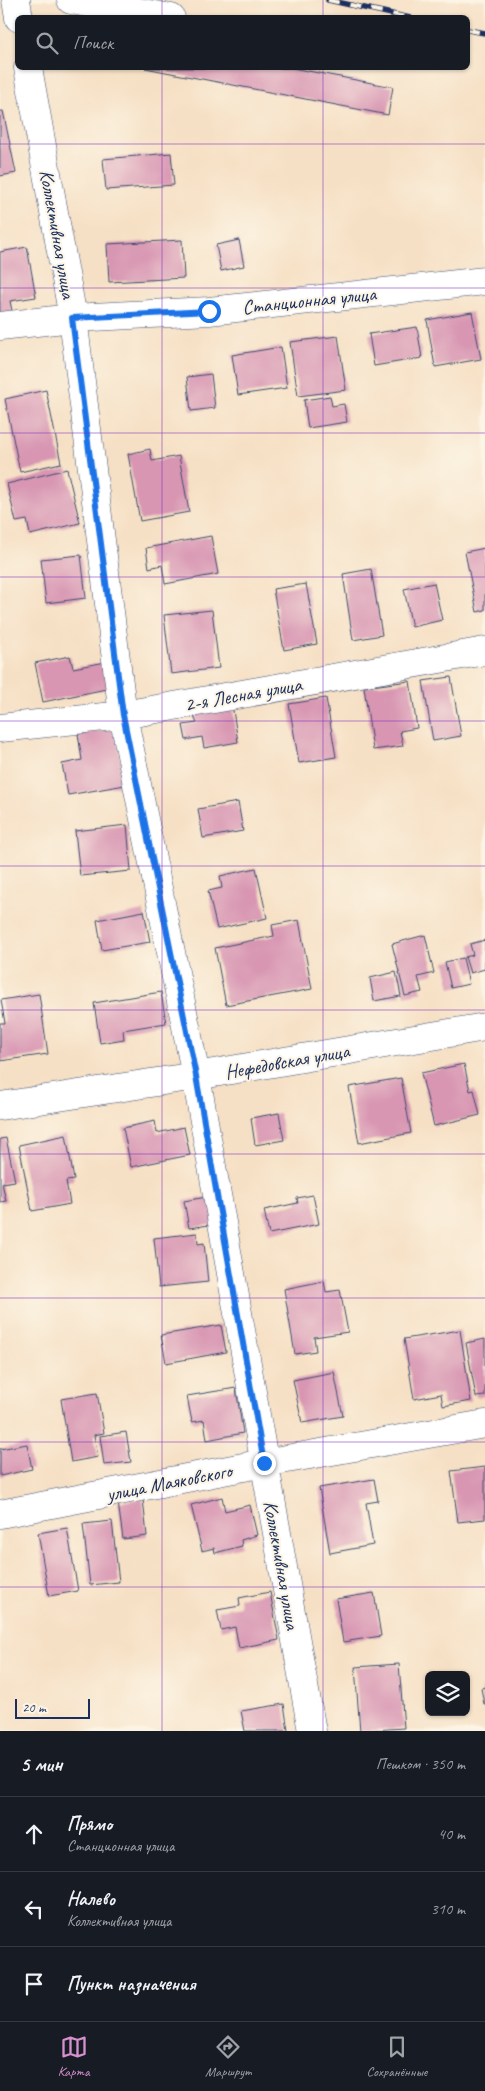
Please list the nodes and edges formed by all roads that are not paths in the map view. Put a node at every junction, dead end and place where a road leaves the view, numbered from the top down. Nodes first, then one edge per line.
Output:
1 (16, 0) edge
2 (71, 0) edge
3 (18, 15) edge
4 (154, 15) edge
5 (28, 70) edge
6 (485, 281) edge
7 (72, 318) junction
8 (0, 326) edge
9 (485, 651) edge
10 (123, 715) junction
11 (0, 728) edge
12 (485, 1027) edge
13 (196, 1076) junction
14 (0, 1106) edge
15 (485, 1424) edge
16 (264, 1463) junction
17 (0, 1514) edge
18 (312, 1731) edge

1 - 3 street
2 - 4 street
5 - 7 street, Коллективная улица
6 - 7 street, Станционная улица
7 - 8 street, Станционная улица
7 - 10 street, Коллективная улица
9 - 10 street, 2-я Лесная улица
10 - 11 street, 2-я Лесная улица
10 - 13 street, Коллективная улица
12 - 13 street, Нефедовская улица
13 - 14 street, Нефедовская улица
13 - 16 street, Коллективная улица
15 - 16 street, улица Маяковского
16 - 17 street, улица Маяковского
16 - 18 street, Коллективная улица

